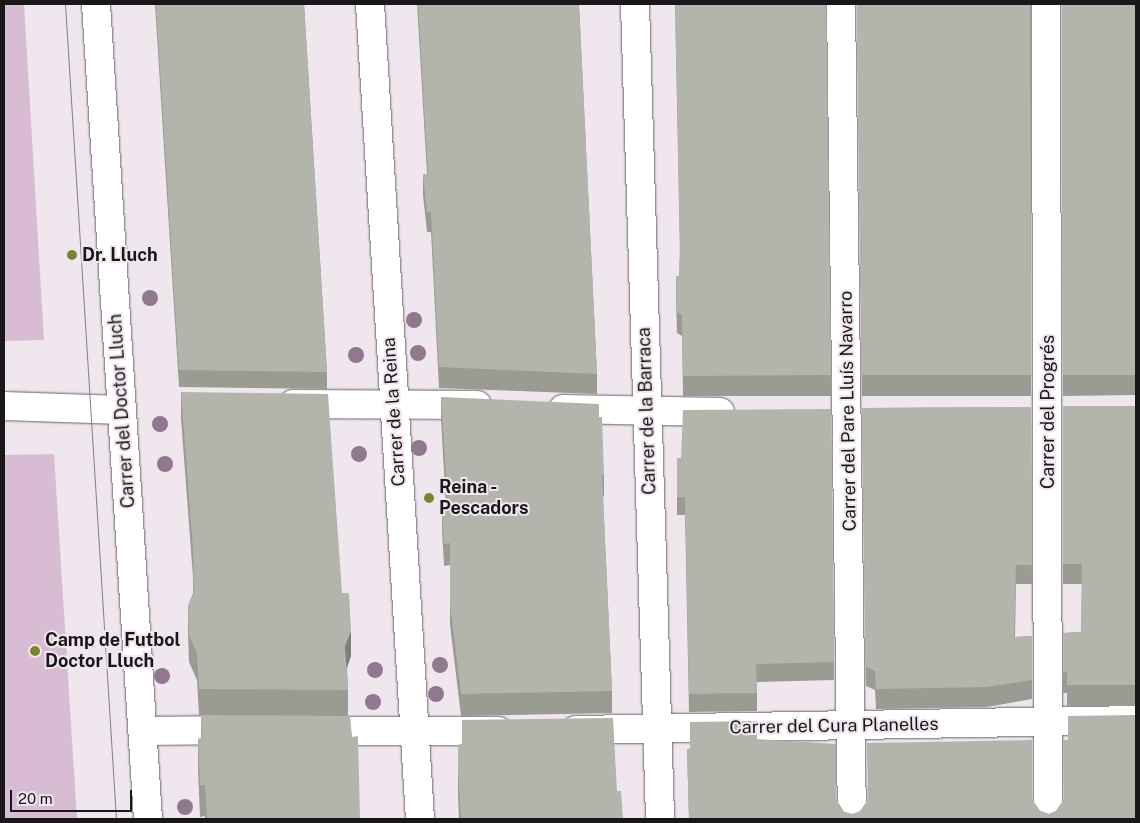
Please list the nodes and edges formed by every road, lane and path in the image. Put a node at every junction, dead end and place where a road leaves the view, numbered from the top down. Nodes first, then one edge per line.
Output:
1 (96, 4) edge
2 (370, 4) edge
3 (635, 4) edge
4 (842, 4) edge
5 (1046, 4) edge
6 (267, 404) edge
7 (393, 404) junction
8 (4, 406) edge
9 (502, 406) edge
10 (541, 408) edge
11 (122, 410) junction
12 (1077, 411) edge
13 (648, 412) junction
14 (743, 412) edge
15 (820, 412) edge
16 (858, 412) junction
17 (1018, 412) edge
18 (1048, 412) junction
19 (1136, 720) edge
20 (1050, 721) junction
21 (850, 726) junction
22 (656, 729) junction
23 (550, 730) edge
24 (142, 731) junction
25 (521, 731) edge
26 (415, 732) junction
27 (148, 819) edge
28 (420, 819) edge
29 (660, 819) edge
30 (852, 819) edge
31 (1048, 819) edge

1 - 11 street, Carrer del Doctor Lluch
2 - 7 street, Carrer de la Reina
3 - 13 street, Carrer de la Barraca
4 - 16 street, Carrer del Pare Lluís Navarro
5 - 18 street, Carrer del Progrés
6 - 7 street
7 - 9 street
7 - 26 street, Carrer de la Reina
8 - 11 street
10 - 13 street
11 - 24 street, Carrer del Doctor Lluch
12 - 18 street
13 - 14 street
13 - 22 street, Carrer de la Barraca
15 - 16 street
16 - 21 street, Carrer del Pare Lluís Navarro
17 - 18 street
18 - 20 street, Carrer del Progrés
19 - 20 street, Carrer del Cura Planelles
20 - 21 street, Carrer del Cura Planelles
20 - 31 street, Carrer del Progrés
21 - 22 street, Carrer del Cura Planelles
21 - 30 street, Carrer del Pare Lluís Navarro
22 - 23 street, Carrer del Cura Planelles
22 - 29 street, Carrer de la Barraca
24 - 26 street
24 - 27 street, Carrer del Doctor Lluch
25 - 26 street
26 - 28 street, Carrer de la Reina

